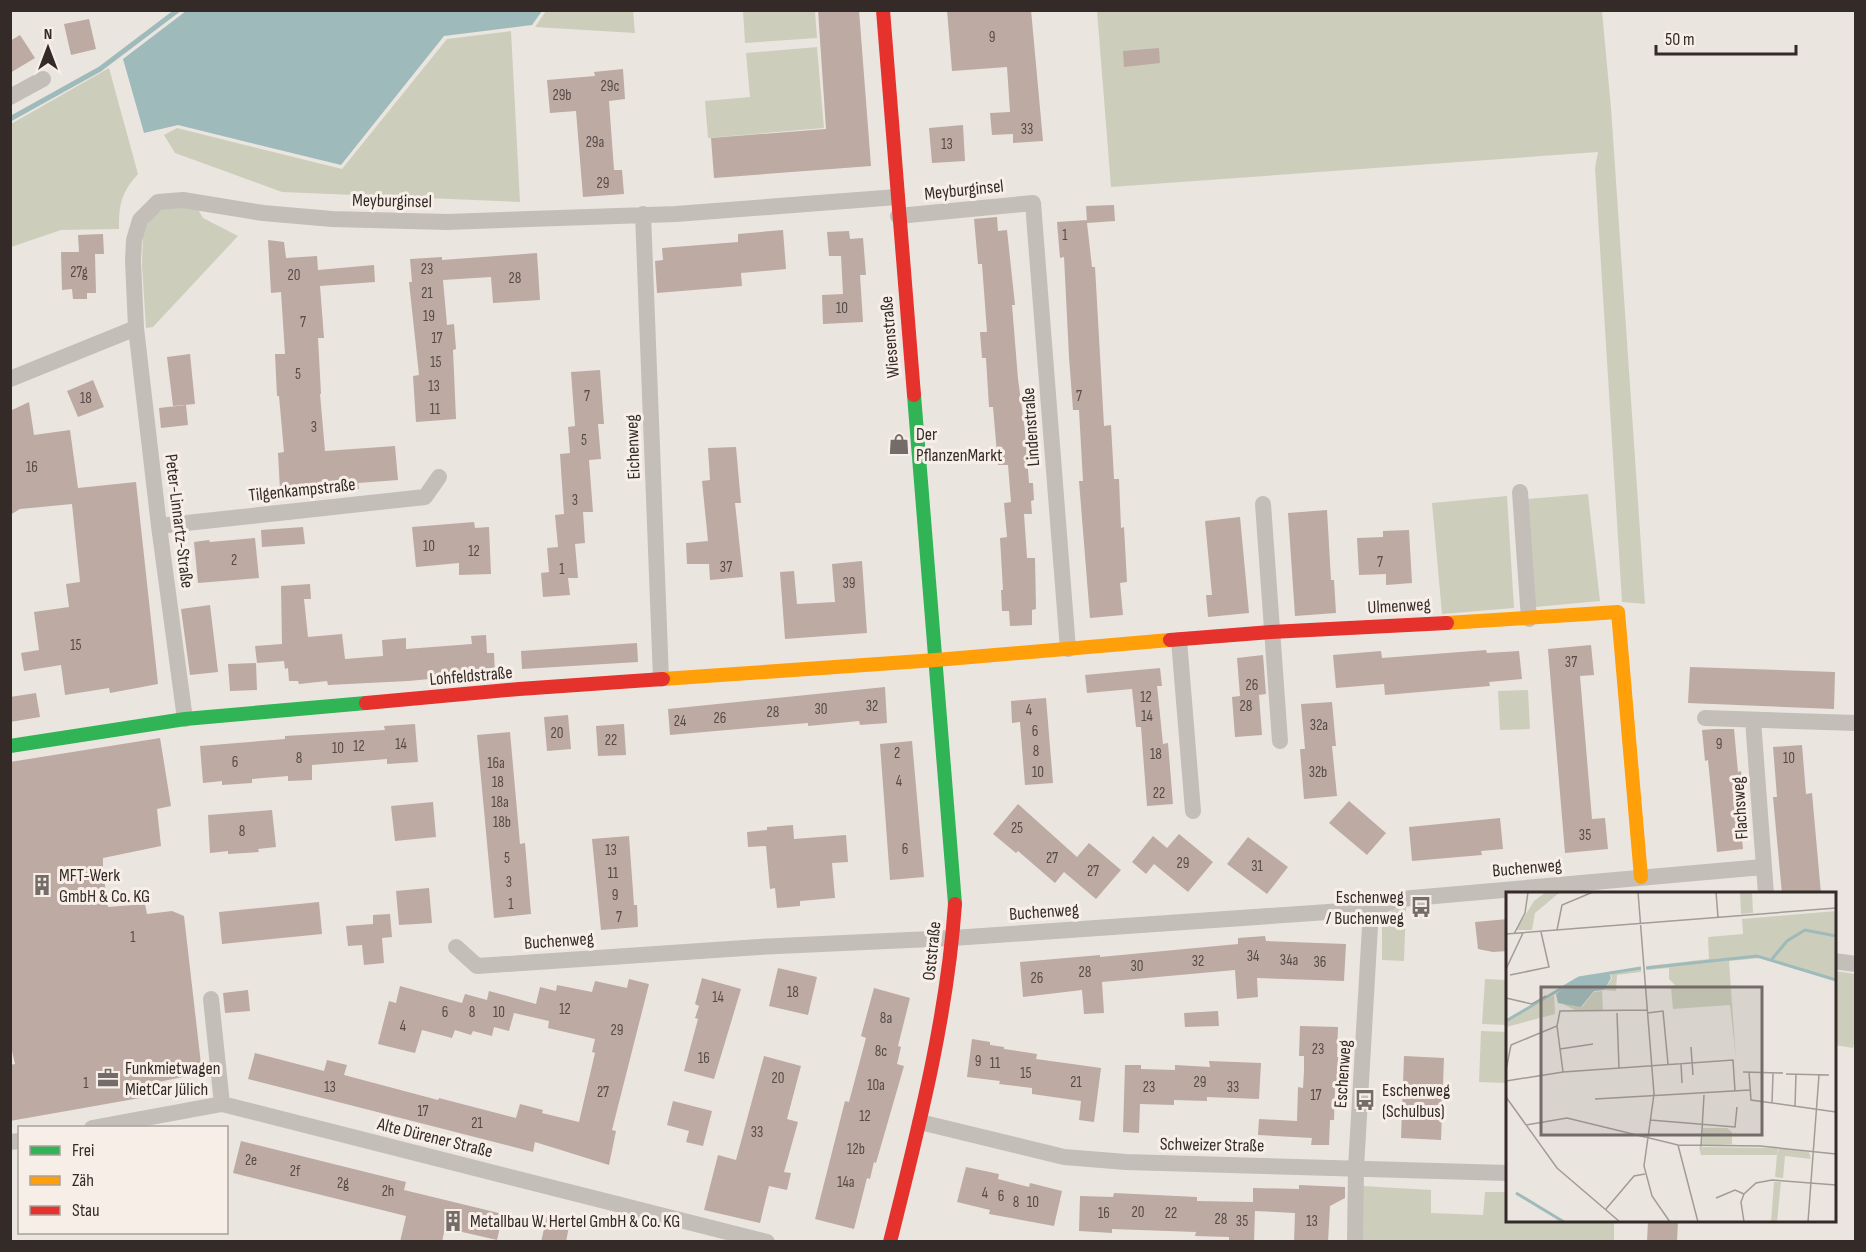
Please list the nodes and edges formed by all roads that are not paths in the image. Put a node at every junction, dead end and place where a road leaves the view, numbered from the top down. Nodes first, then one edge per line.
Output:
1 (883, 10) edge
2 (43, 79) dead end
3 (10, 97) edge
4 (897, 197) junction
5 (1033, 203) joint
6 (643, 214) junction
7 (898, 216) junction
8 (136, 328) junction
9 (10, 379) edge
10 (438, 477) dead end
11 (1520, 492) dead end
12 (1263, 504) dead end
13 (159, 526) junction
14 (1529, 619) junction
15 (1271, 632) junction
16 (1179, 640) junction
17 (1068, 649) junction
18 (936, 660) junction
19 (661, 679) junction
20 (1705, 718) dead end
21 (185, 719) junction
22 (1753, 720) junction
23 (1856, 723) edge
24 (1280, 741) dead end
25 (10, 746) edge
26 (1193, 811) dead end
27 (1763, 867) junction
28 (1641, 877) junction
29 (1766, 892) edge
30 (1371, 909) junction
31 (953, 938) junction
32 (456, 947) dead end
33 (1836, 961) edge
34 (1856, 964) edge
35 (211, 999) dead end
36 (222, 1104) junction
37 (920, 1122) junction
38 (103, 1126) edge
39 (1356, 1168) junction
40 (1506, 1173) edge
41 (767, 1242) edge
42 (890, 1242) edge
43 (1355, 1242) edge

1 - 4 street, Wiesenstraße
2 - 3 street
4 - 6 street, Meyburginsel
4 - 7 street, Wiesenstraße
5 - 7 street, Meyburginsel
5 - 17 street, Lindenstraße
6 - 8 street, Meyburginsel
6 - 19 street, Eichenweg
7 - 18 street, Wiesenstraße
8 - 9 street
8 - 13 street, Peter-Linnartz-Straße
10 - 13 street, Tilgenkampstraße
11 - 14 street
12 - 15 street
13 - 21 street, Peter-Linnartz-Straße
14 - 15 street, Ulmenweg
14 - 28 street, Ulmenweg
15 - 16 street, Ulmenweg
15 - 24 street
16 - 17 street, Ulmenweg
16 - 26 street
17 - 18 street, Ulmenweg
18 - 19 street, Lohfeldstraße
18 - 31 street, Oststraße
19 - 21 street, Lohfeldstraße
20 - 22 street
21 - 25 street, Lohfeldstraße
22 - 23 street
22 - 27 street, Flachsweg
27 - 28 street, Buchenweg
27 - 29 street, Flachsweg
28 - 30 street, Buchenweg
30 - 31 street, Buchenweg
30 - 39 street, Eschenweg
31 - 32 street, Buchenweg
31 - 37 street, Oststraße
33 - 34 street
35 - 36 street
36 - 38 street, Alte Dürener Straße
36 - 41 street, Alte Dürener Straße
37 - 39 street, Schweizer Straße
37 - 42 street, Oststraße
39 - 40 street, Schweizer Straße
39 - 43 street, Eschenweg

